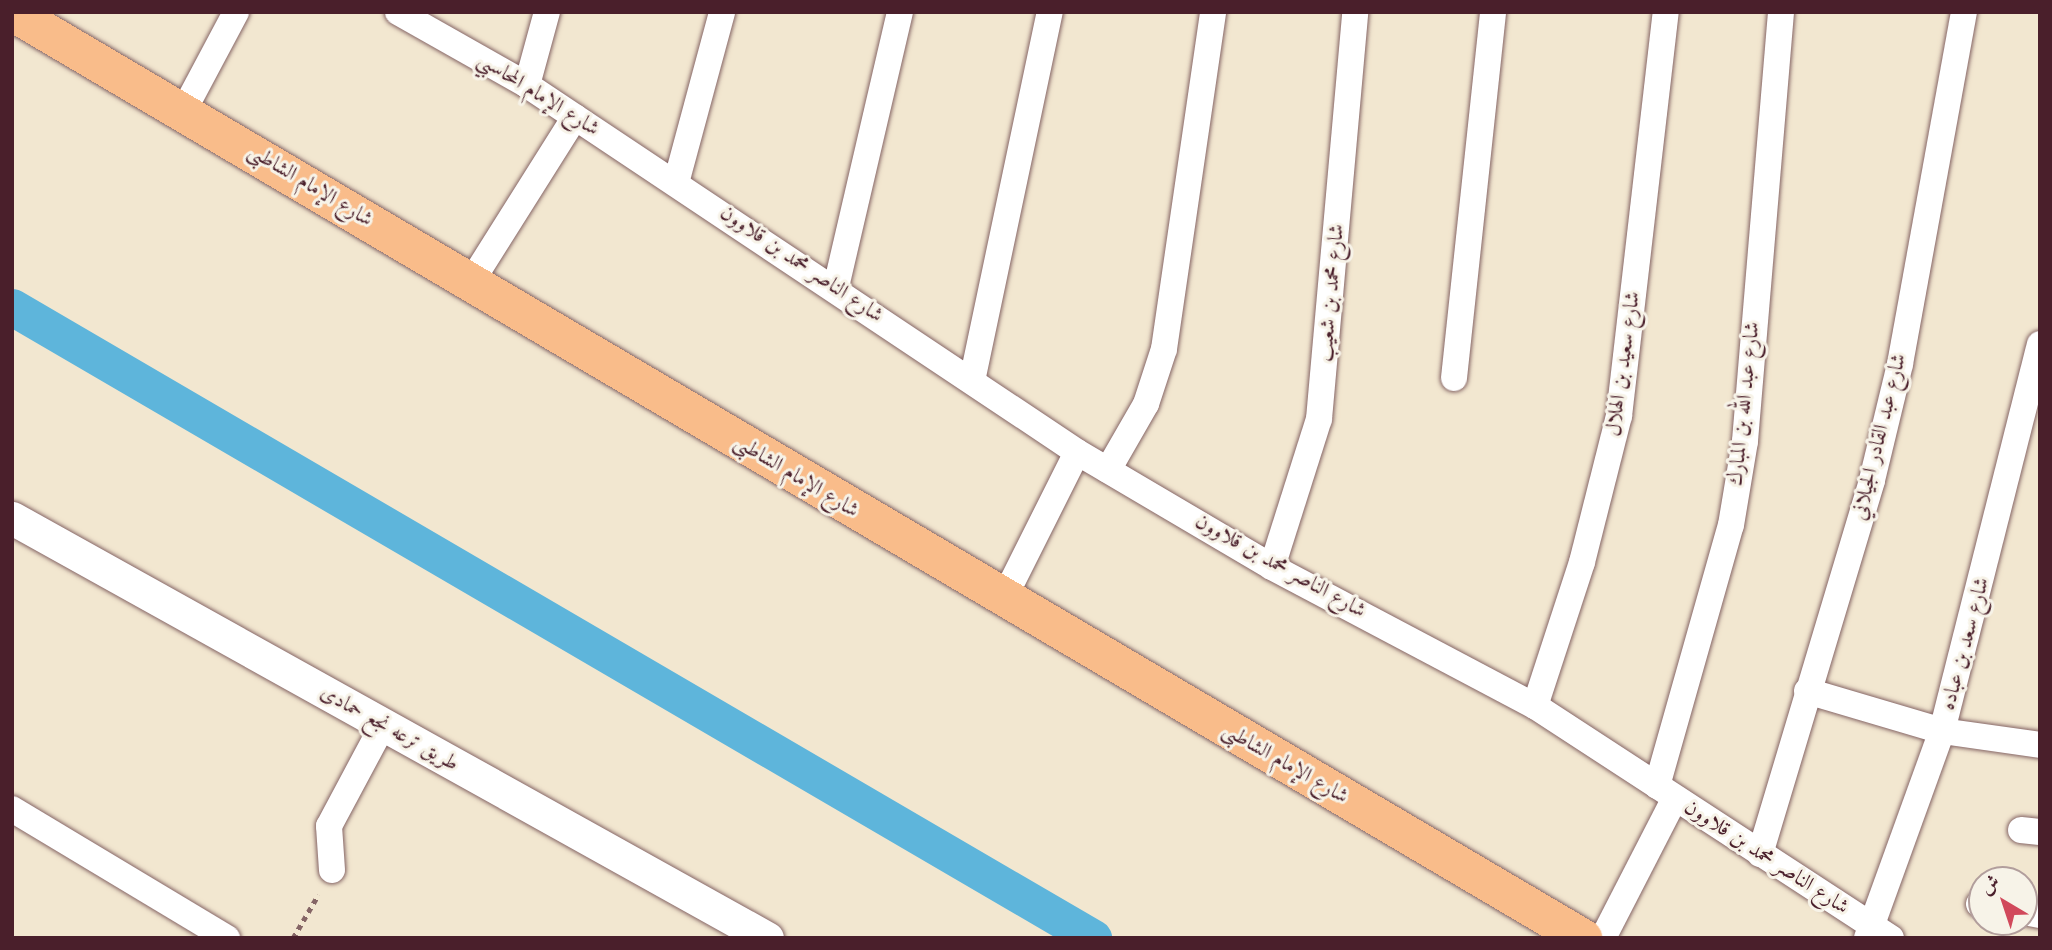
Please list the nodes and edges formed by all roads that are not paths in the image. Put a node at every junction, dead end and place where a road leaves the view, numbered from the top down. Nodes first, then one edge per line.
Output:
1 (12, 12) edge
2 (236, 12) edge
3 (398, 12) edge
4 (547, 12) edge
5 (722, 12) edge
6 (900, 12) edge
7 (1050, 12) edge
8 (1213, 12) edge
9 (1354, 12) edge
10 (1493, 12) edge
11 (1665, 12) edge
12 (1781, 12) edge
13 (1964, 12) edge
14 (527, 85) junction
15 (184, 110) junction
16 (575, 117) junction
17 (676, 183) junction
18 (471, 282) junction
19 (836, 287) junction
20 (2040, 344) edge
21 (1454, 378) dead end
22 (972, 381) junction
23 (1077, 452) junction
24 (1108, 470) junction
25 (12, 519) edge
26 (1272, 567) junction
27 (1003, 600) junction
28 (1807, 691) junction
29 (1535, 706) junction
30 (383, 725) junction
31 (1942, 731) junction
32 (2040, 745) edge
33 (1666, 792) junction
34 (12, 809) edge
35 (1760, 854) junction
36 (332, 870) dead end
37 (1877, 934) edge
38 (227, 938) edge
39 (767, 938) edge
40 (1583, 938) edge
41 (1602, 938) edge

1 - 15 main road, شارع الإمام الشاطبى
2 - 15 street
3 - 14 street, شارع الإمام المحاسبي
4 - 14 street
5 - 17 street
6 - 19 street
7 - 22 street
8 - 24 street
9 - 26 street, شارع محمد بن شعيب
10 - 21 street
11 - 29 street, شارع سعيد بن الهلال
12 - 33 street, شارع عبد الله بن المبارك
13 - 28 street, شارع عبد القادر الجيلاني
14 - 16 street, شارع الإمام المحاسبي
15 - 18 main road, شارع الإمام الشاطبى
16 - 17 street, شارع الإمام المحاسبي
16 - 18 street
17 - 19 street, شارع الناصر محمد بن قلاوون
18 - 27 main road, شارع الإمام الشاطبى
19 - 22 street, شارع الناصر محمد بن قلاوون
20 - 31 street, شارع سعد بن عباده
22 - 23 street, شارع الناصر محمد بن قلاوون
23 - 24 street, شارع الناصر محمد بن قلاوون
23 - 27 street
24 - 26 street, شارع الناصر محمد بن قلاوون
25 - 30 street, طريق ترعه نجع حمادى
26 - 29 street, شارع الناصر محمد بن قلاوون
27 - 40 main road, شارع الإمام الشاطبى
28 - 31 street
28 - 35 street, شارع عبد القادر الجيلاني
29 - 33 street, شارع الناصر محمد بن قلاوون
30 - 36 street
30 - 39 street, طريق ترعه نجع حمادى
31 - 32 street
31 - 37 street, شارع سعد بن عباده
33 - 35 street, شارع الناصر محمد بن قلاوون
33 - 41 street, شارع عبد الله بن المبارك
34 - 38 street
35 - 37 street, شارع الناصر محمد بن قلاوون

